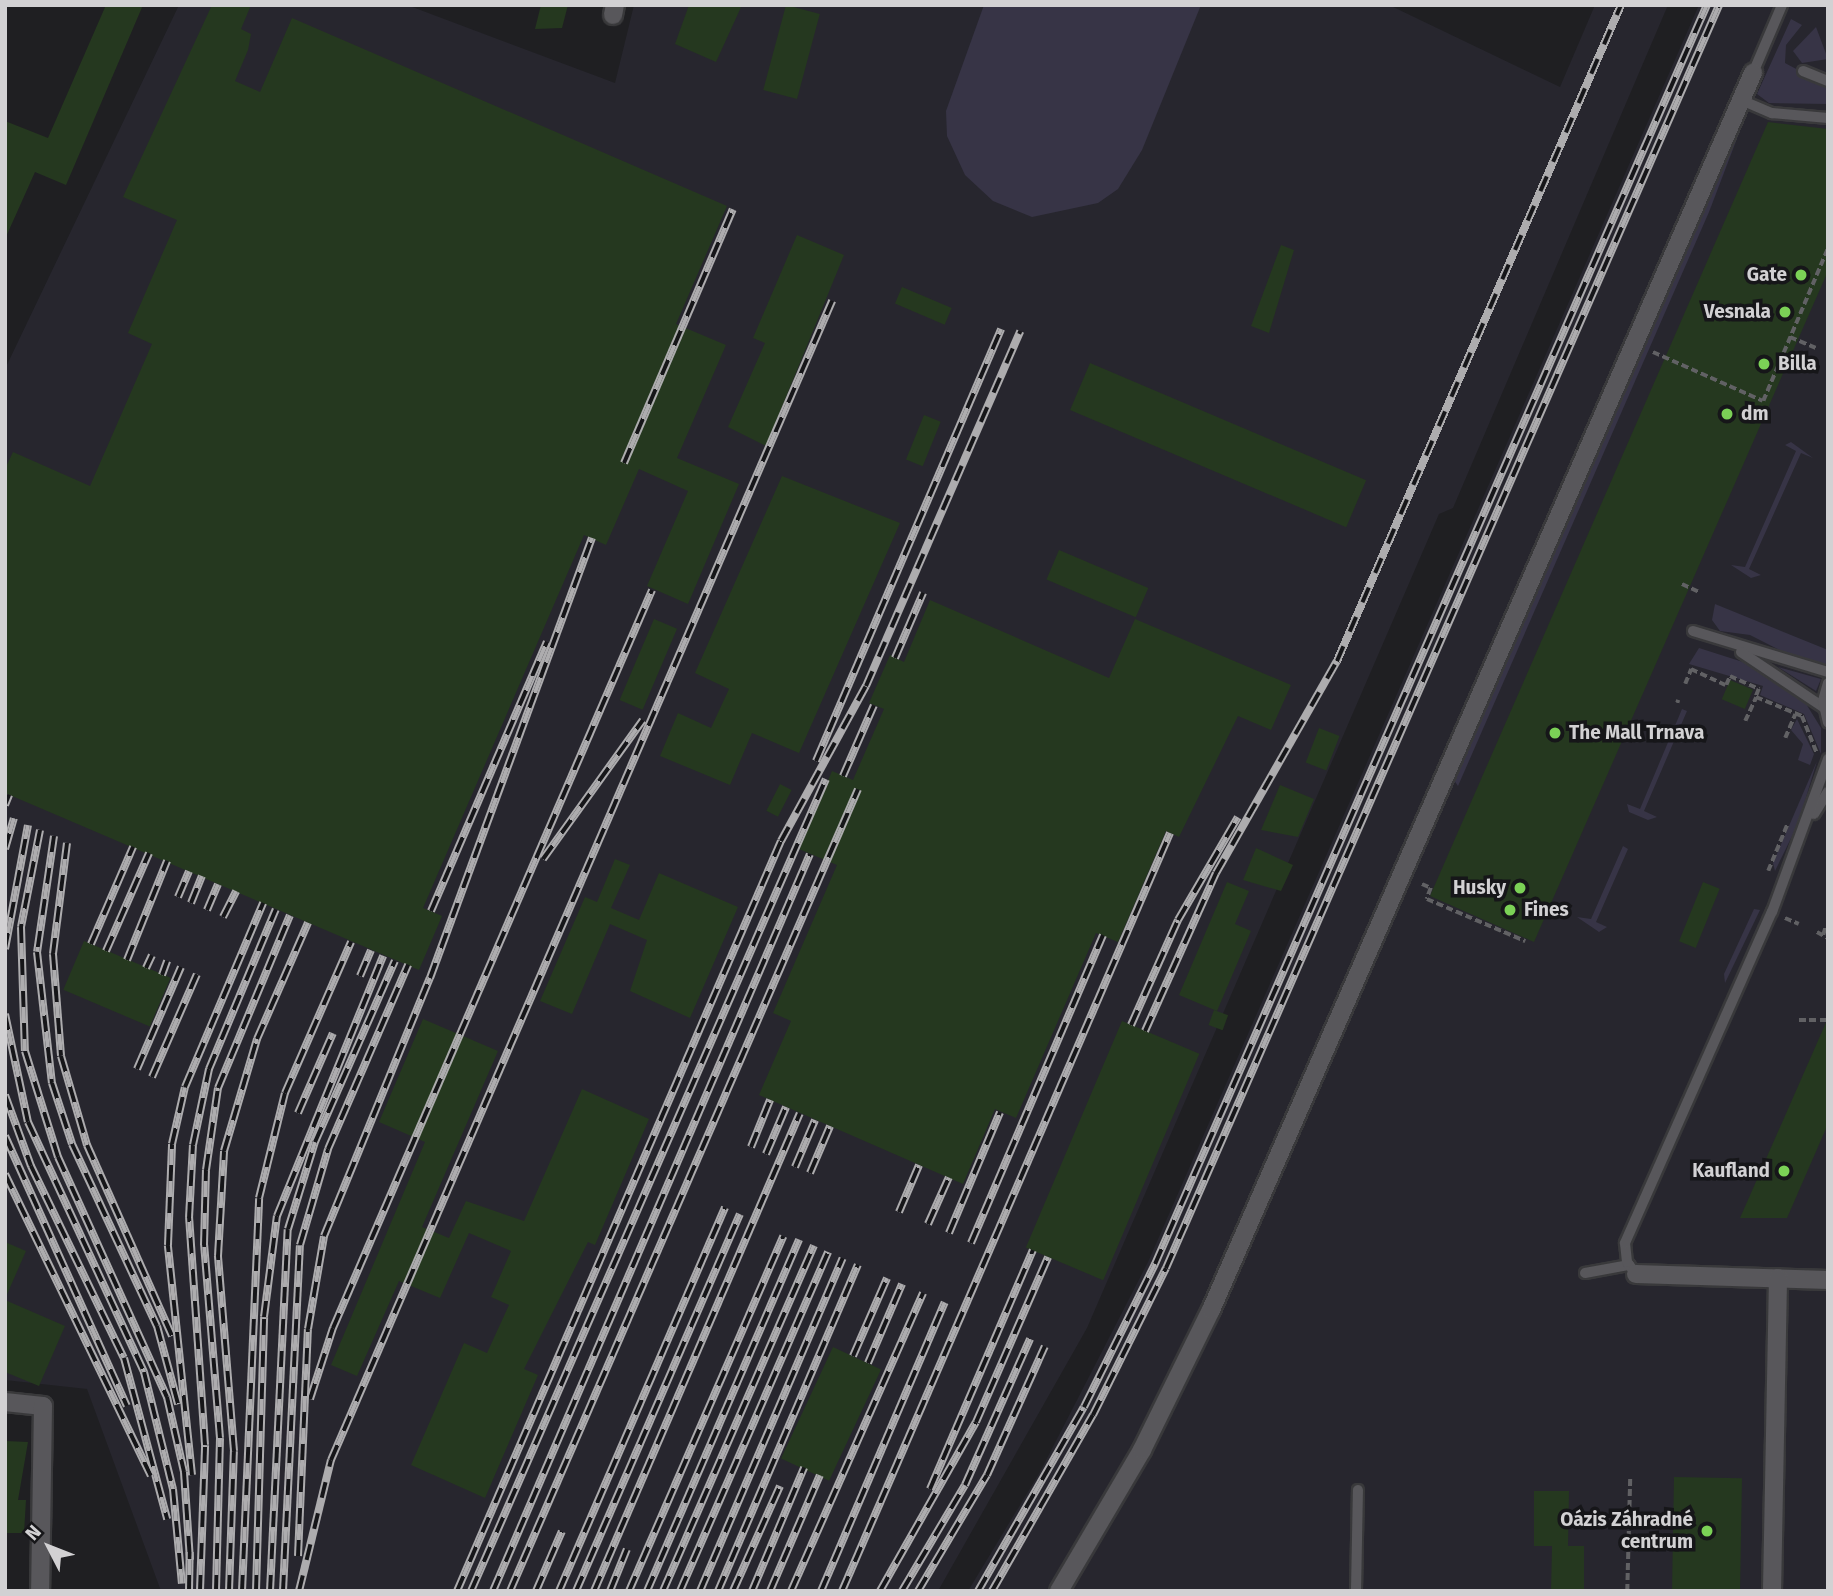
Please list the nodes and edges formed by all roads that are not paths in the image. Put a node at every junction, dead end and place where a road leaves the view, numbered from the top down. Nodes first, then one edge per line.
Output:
1 (1783, 5) edge
2 (1803, 71) dead end
3 (1753, 73) joint
4 (1828, 81) edge
5 (1741, 100) junction
6 (1828, 118) edge
7 (1693, 631) dead end
8 (1729, 645) junction
9 (1828, 672) edge
10 (1828, 683) edge
11 (1822, 706) junction
12 (1828, 722) edge
13 (1828, 760) edge
14 (1828, 792) edge
15 (1806, 826) junction
16 (1633, 1269) junction
17 (1585, 1273) dead end
18 (1778, 1278) junction
19 (1828, 1280) edge
20 (5, 1402) edge
21 (1358, 1490) dead end
22 (40, 1591) edge
23 (1059, 1591) edge
24 (1356, 1591) edge
25 (1772, 1591) edge

1 - 3 lane
2 - 4 lane
3 - 5 street
5 - 6 lane
5 - 23 street
7 - 8 lane
8 - 9 lane
8 - 11 lane
10 - 11 lane
11 - 12 lane
13 - 15 lane
14 - 15 lane
15 - 16 lane
16 - 17 lane
16 - 18 street
18 - 19 street
18 - 25 street
20 - 22 street
21 - 24 lane

